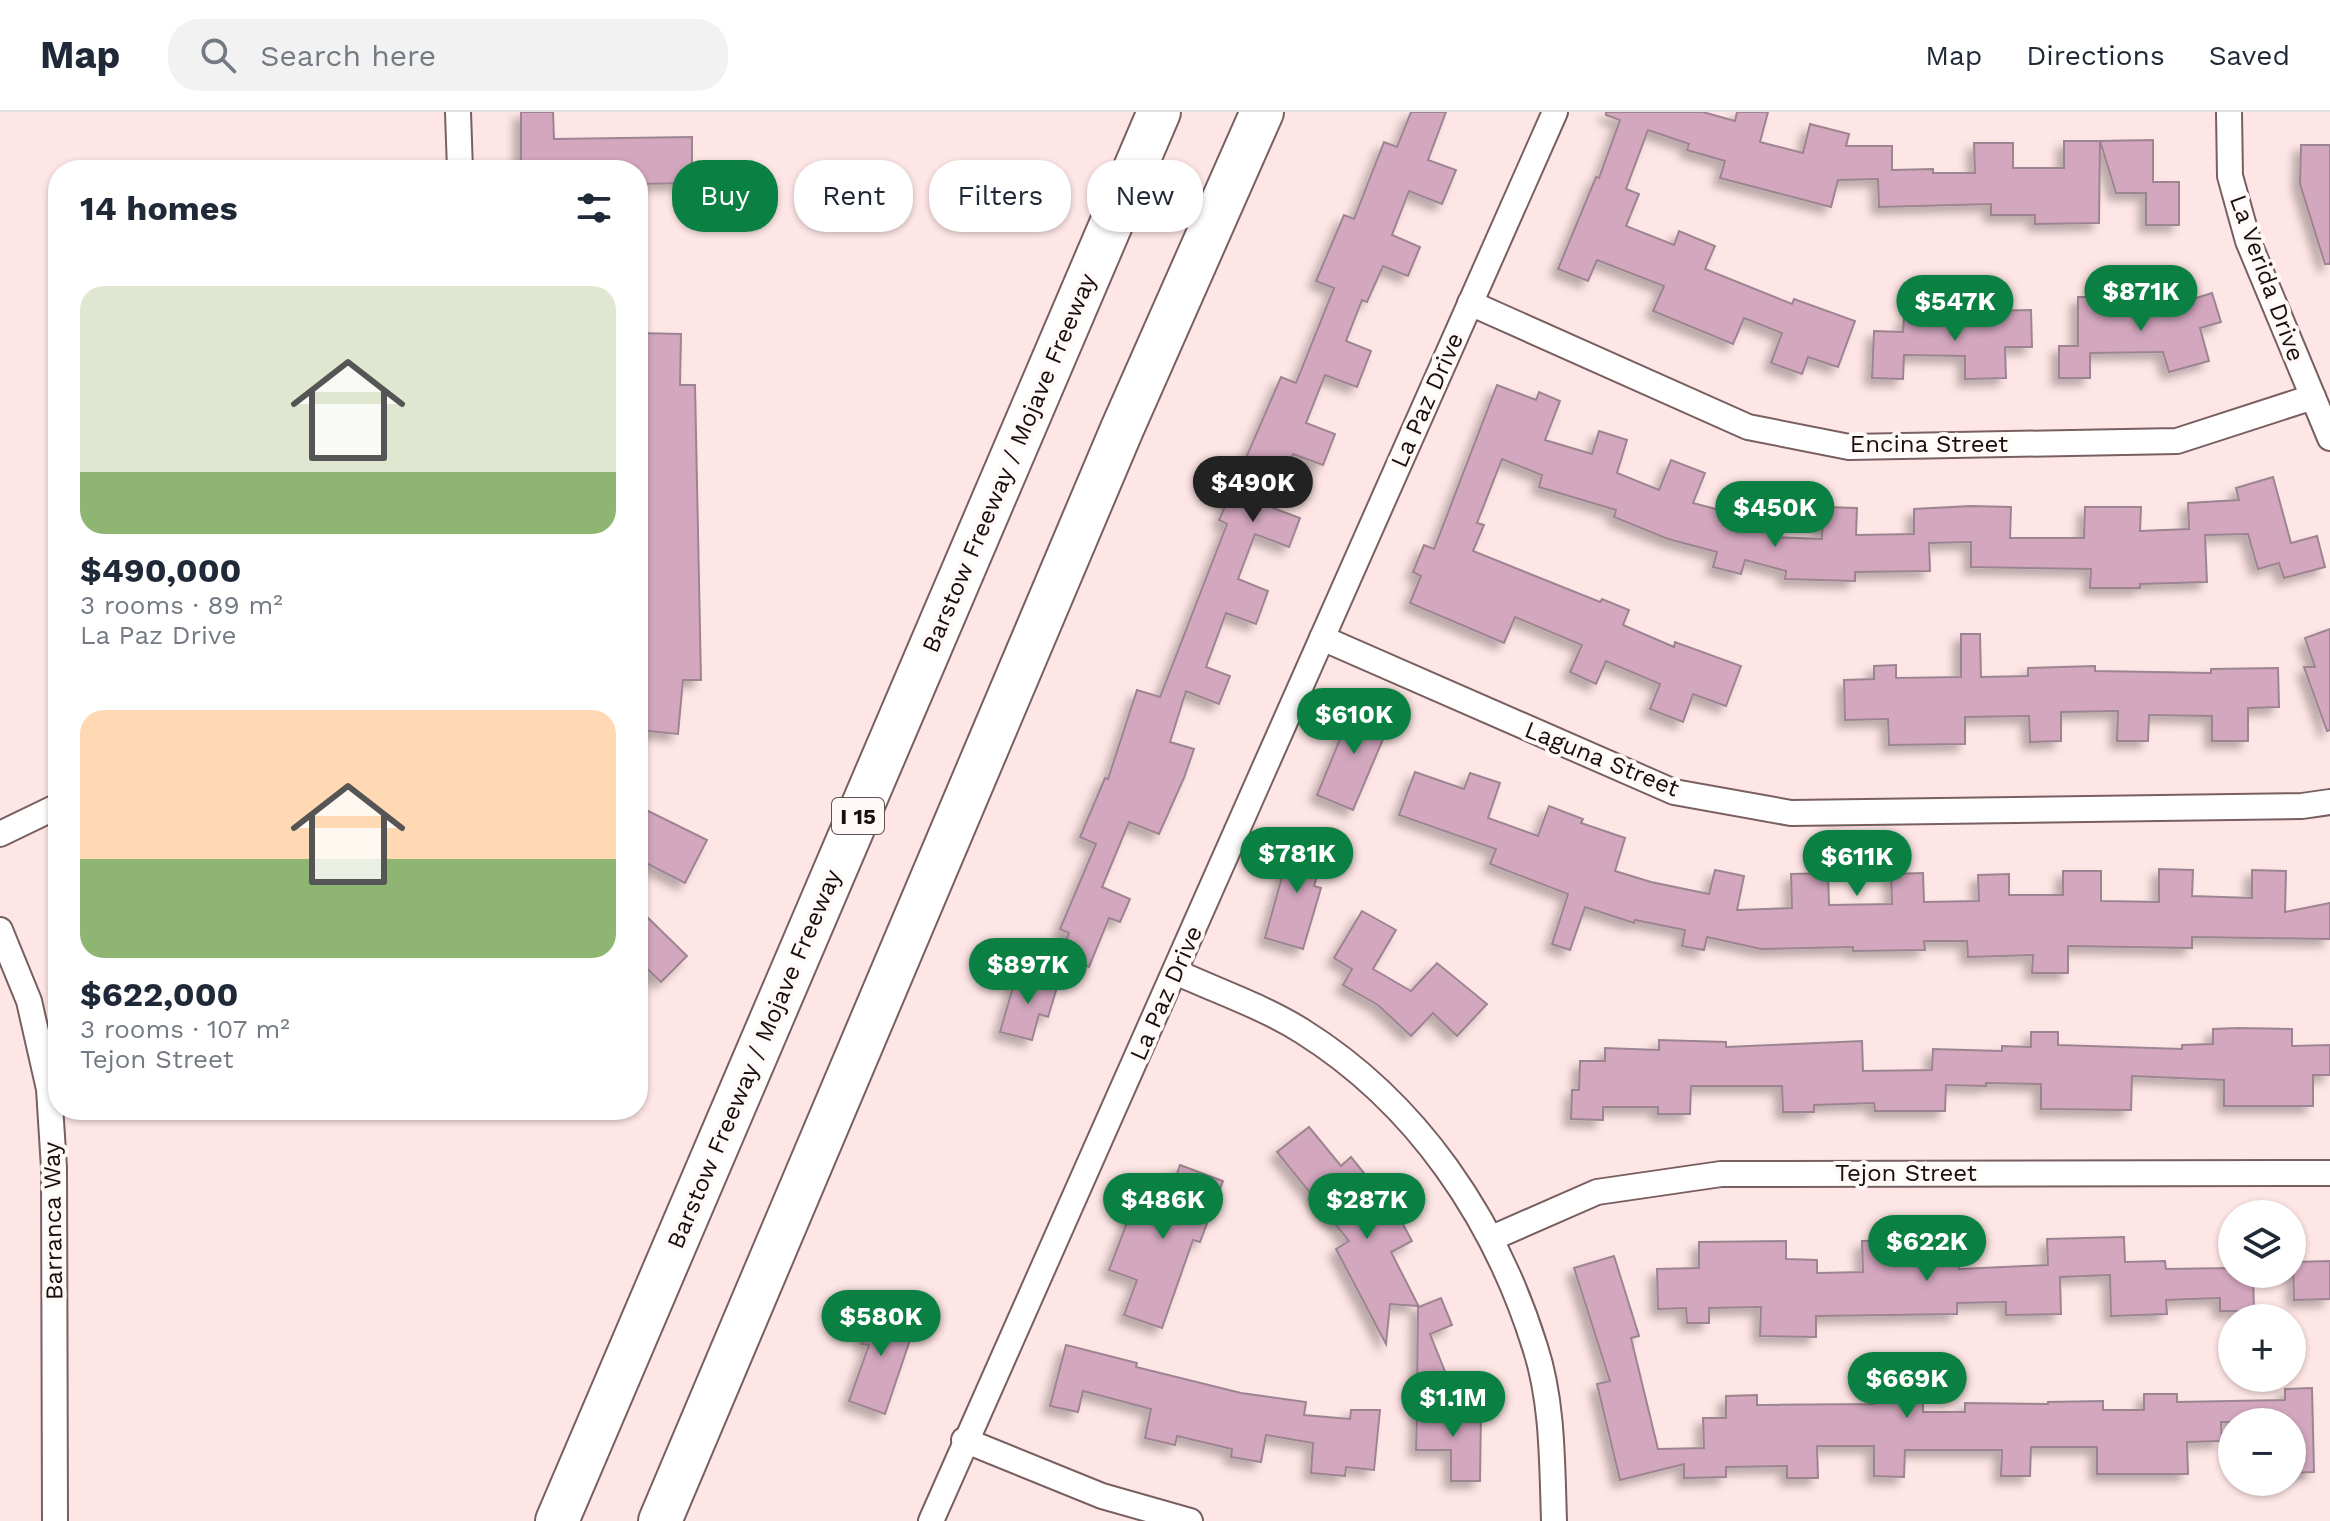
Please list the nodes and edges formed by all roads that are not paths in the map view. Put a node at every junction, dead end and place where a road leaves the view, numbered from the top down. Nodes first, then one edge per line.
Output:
1 (458, 112) edge
2 (1159, 112) edge
3 (1262, 112) edge
4 (1555, 112) edge
5 (2229, 112) edge
6 (460, 160) edge
7 (1470, 303) junction
8 (2313, 397) junction
9 (2330, 438) edge
10 (1322, 638) junction
11 (2330, 802) edge
12 (48, 811) edge
13 (0, 834) edge
14 (0, 930) edge
15 (1176, 972) junction
16 (48, 1085) edge
17 (51, 1120) edge
18 (2330, 1173) edge
19 (1492, 1238) junction
20 (964, 1440) junction
21 (55, 1521) edge
22 (557, 1521) edge
23 (660, 1521) edge
24 (931, 1521) edge
25 (1190, 1521) edge
26 (1554, 1521) edge

1 - 6 street
2 - 22 highway, Barstow Freeway / Mojave Freeway / I 15
3 - 23 highway
4 - 7 street, La Paz Drive
5 - 8 street, La Verida Drive
7 - 8 street, Encina Street
7 - 10 street, La Paz Drive
8 - 9 street, La Verida Drive
10 - 11 street, Laguna Street
10 - 15 street, La Paz Drive
12 - 13 street
14 - 16 street, Barranca Way
15 - 19 street
15 - 20 street, La Paz Drive
17 - 21 street, Barranca Way
18 - 19 street, Tejon Street
19 - 26 street
20 - 24 street, La Paz Drive
20 - 25 street

